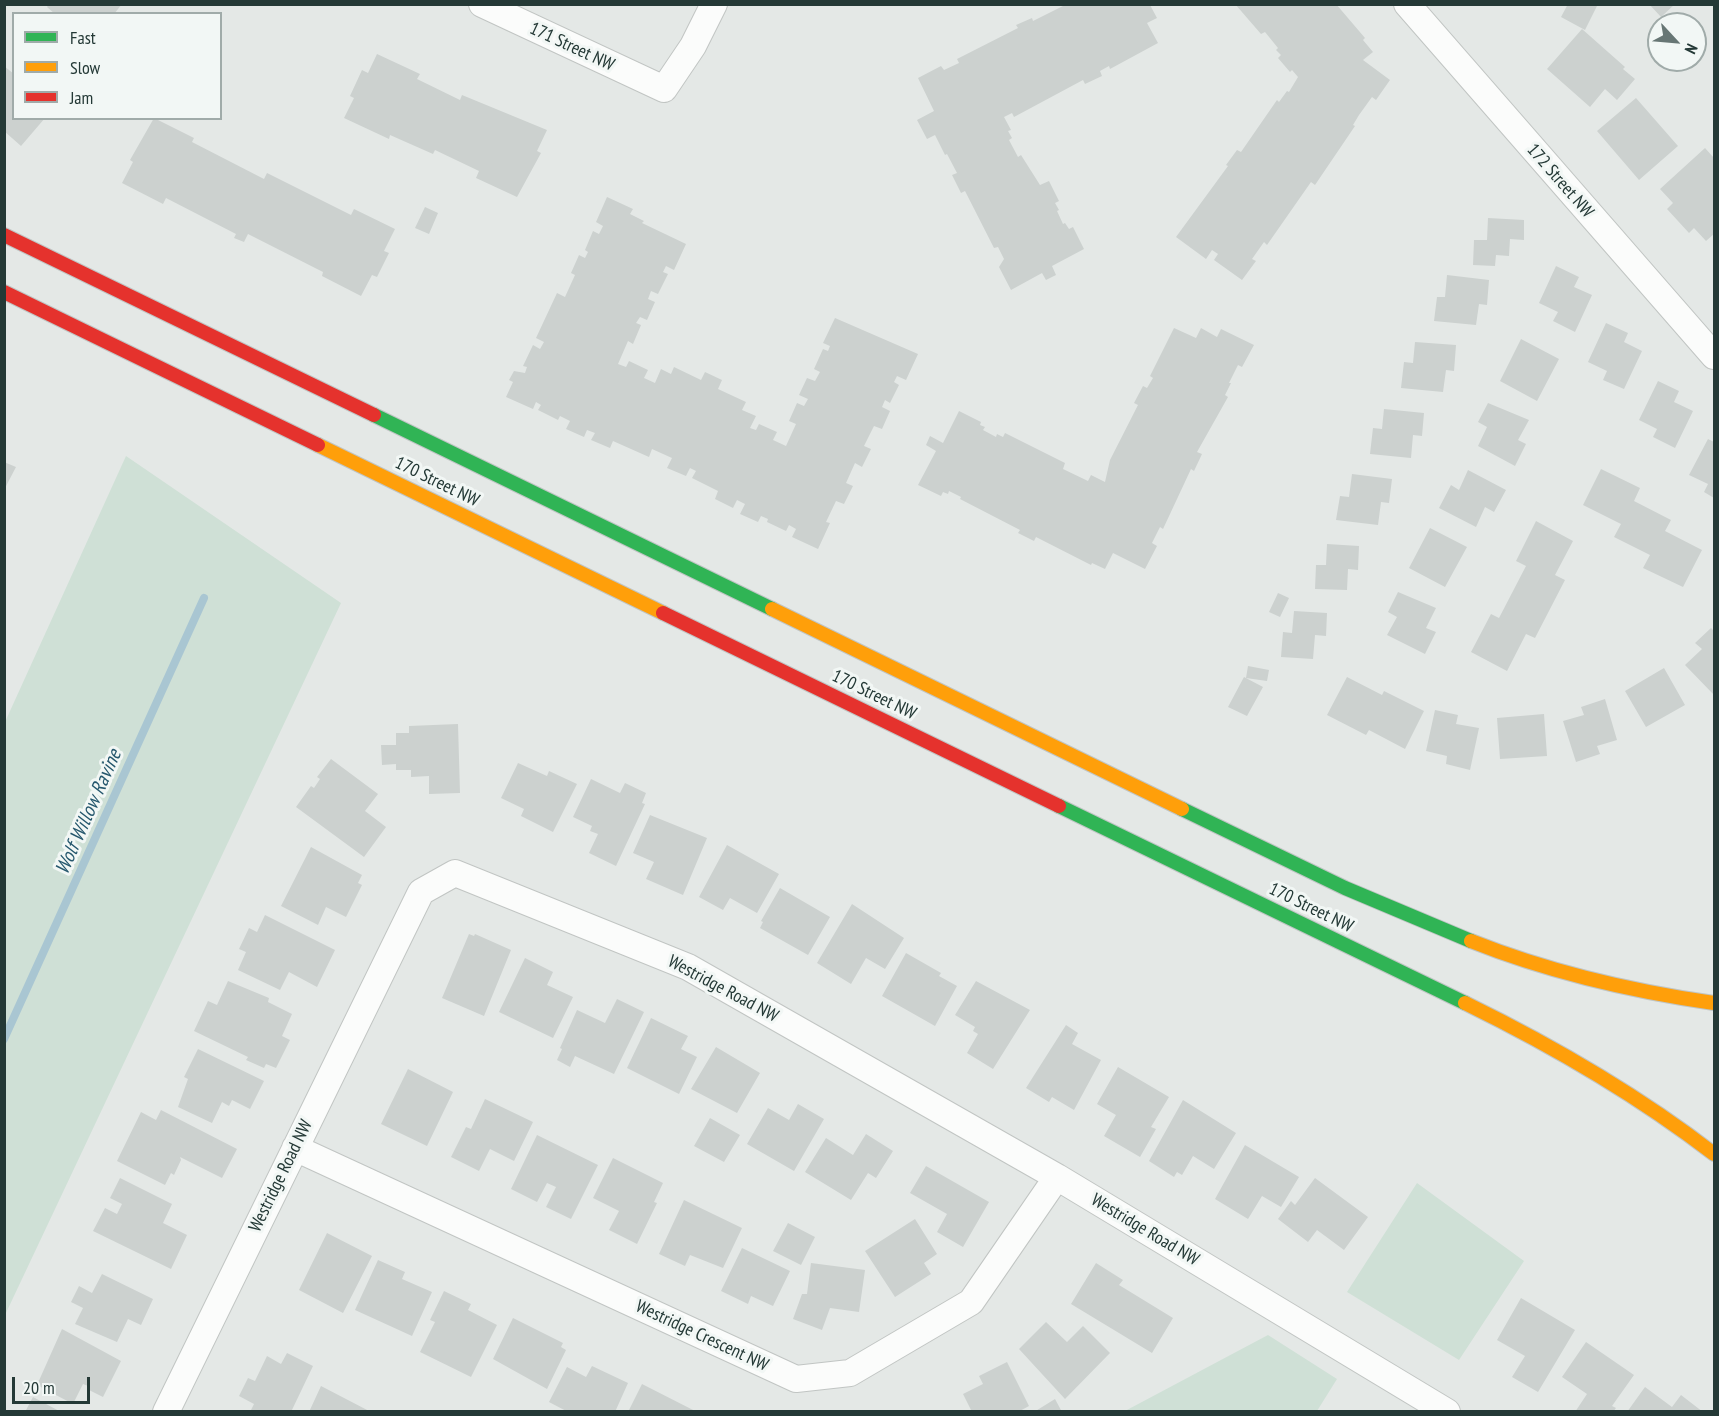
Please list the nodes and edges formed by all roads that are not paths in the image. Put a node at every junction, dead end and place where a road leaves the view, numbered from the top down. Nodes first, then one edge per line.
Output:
1 (482, 4) edge
2 (714, 4) edge
3 (1407, 4) edge
4 (4, 235) edge
5 (4, 292) edge
6 (1714, 356) edge
7 (1714, 1003) edge
8 (294, 1148) junction
9 (1714, 1154) edge
10 (1057, 1178) junction
11 (166, 1412) edge
12 (1447, 1412) edge

1 - 2 street, 171 Street NW
3 - 6 street, 172 Street NW
4 - 7 main road, 170 Street NW
5 - 9 main road, 170 Street NW
8 - 10 street, Westridge Crescent NW
8 - 10 street, Westridge Road NW
8 - 11 street, Westridge Road NW
10 - 12 street, Westridge Road NW

